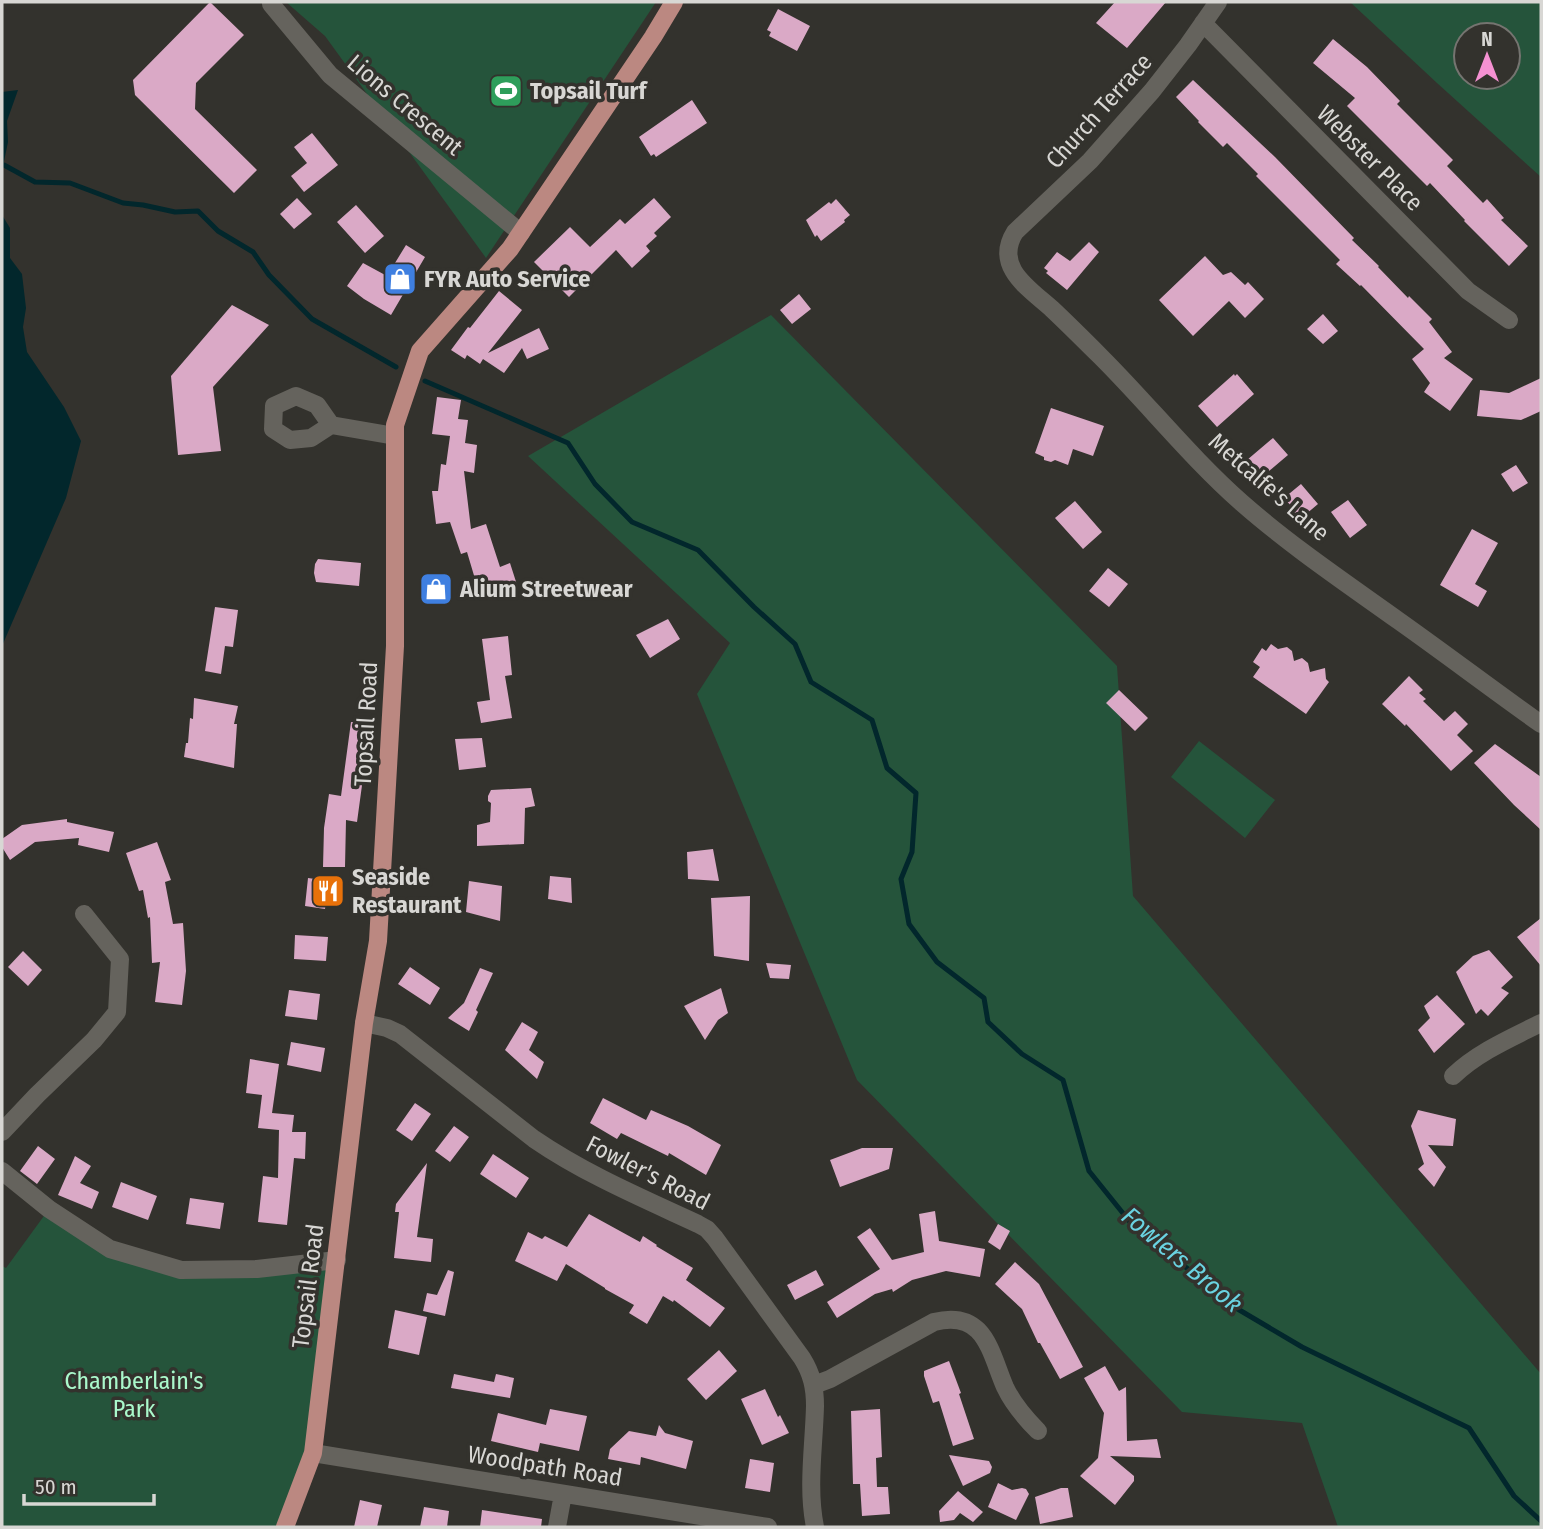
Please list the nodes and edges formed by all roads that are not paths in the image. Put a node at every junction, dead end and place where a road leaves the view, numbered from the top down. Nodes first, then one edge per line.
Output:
1 (274, 2) edge
2 (674, 2) edge
3 (1218, 2) edge
4 (1203, 23) junction
5 (521, 233) junction
6 (1010, 245) joint
7 (1509, 320) dead end
8 (331, 425) dead end
9 (395, 436) junction
10 (1541, 724) edge
11 (84, 914) dead end
12 (364, 1023) junction
13 (1541, 1023) edge
14 (1453, 1076) dead end
15 (2, 1132) edge
16 (2, 1171) edge
17 (337, 1260) junction
18 (814, 1385) junction
19 (1038, 1431) dead end
20 (313, 1454) junction
21 (562, 1494) junction
22 (285, 1527) edge
23 (557, 1527) edge
24 (768, 1527) edge
25 (815, 1527) edge

1 - 5 street, Lions Crescent
2 - 5 main road, Topsail Road
3 - 4 street, Church Terrace
4 - 6 street, Church Terrace
4 - 7 street, Webster Place
5 - 9 main road, Topsail Road
6 - 10 street, Metcalfe's Lane
8 - 9 street
9 - 12 main road, Topsail Road
11 - 15 street
12 - 17 main road, Topsail Road
12 - 18 street, Fowler's Road
13 - 14 street
16 - 17 street
17 - 20 main road, Topsail Road
18 - 19 street
18 - 25 street, Fowler's Road
20 - 21 street, Woodpath Road
20 - 22 main road, Topsail Road
21 - 23 street
21 - 24 street, Woodpath Road

